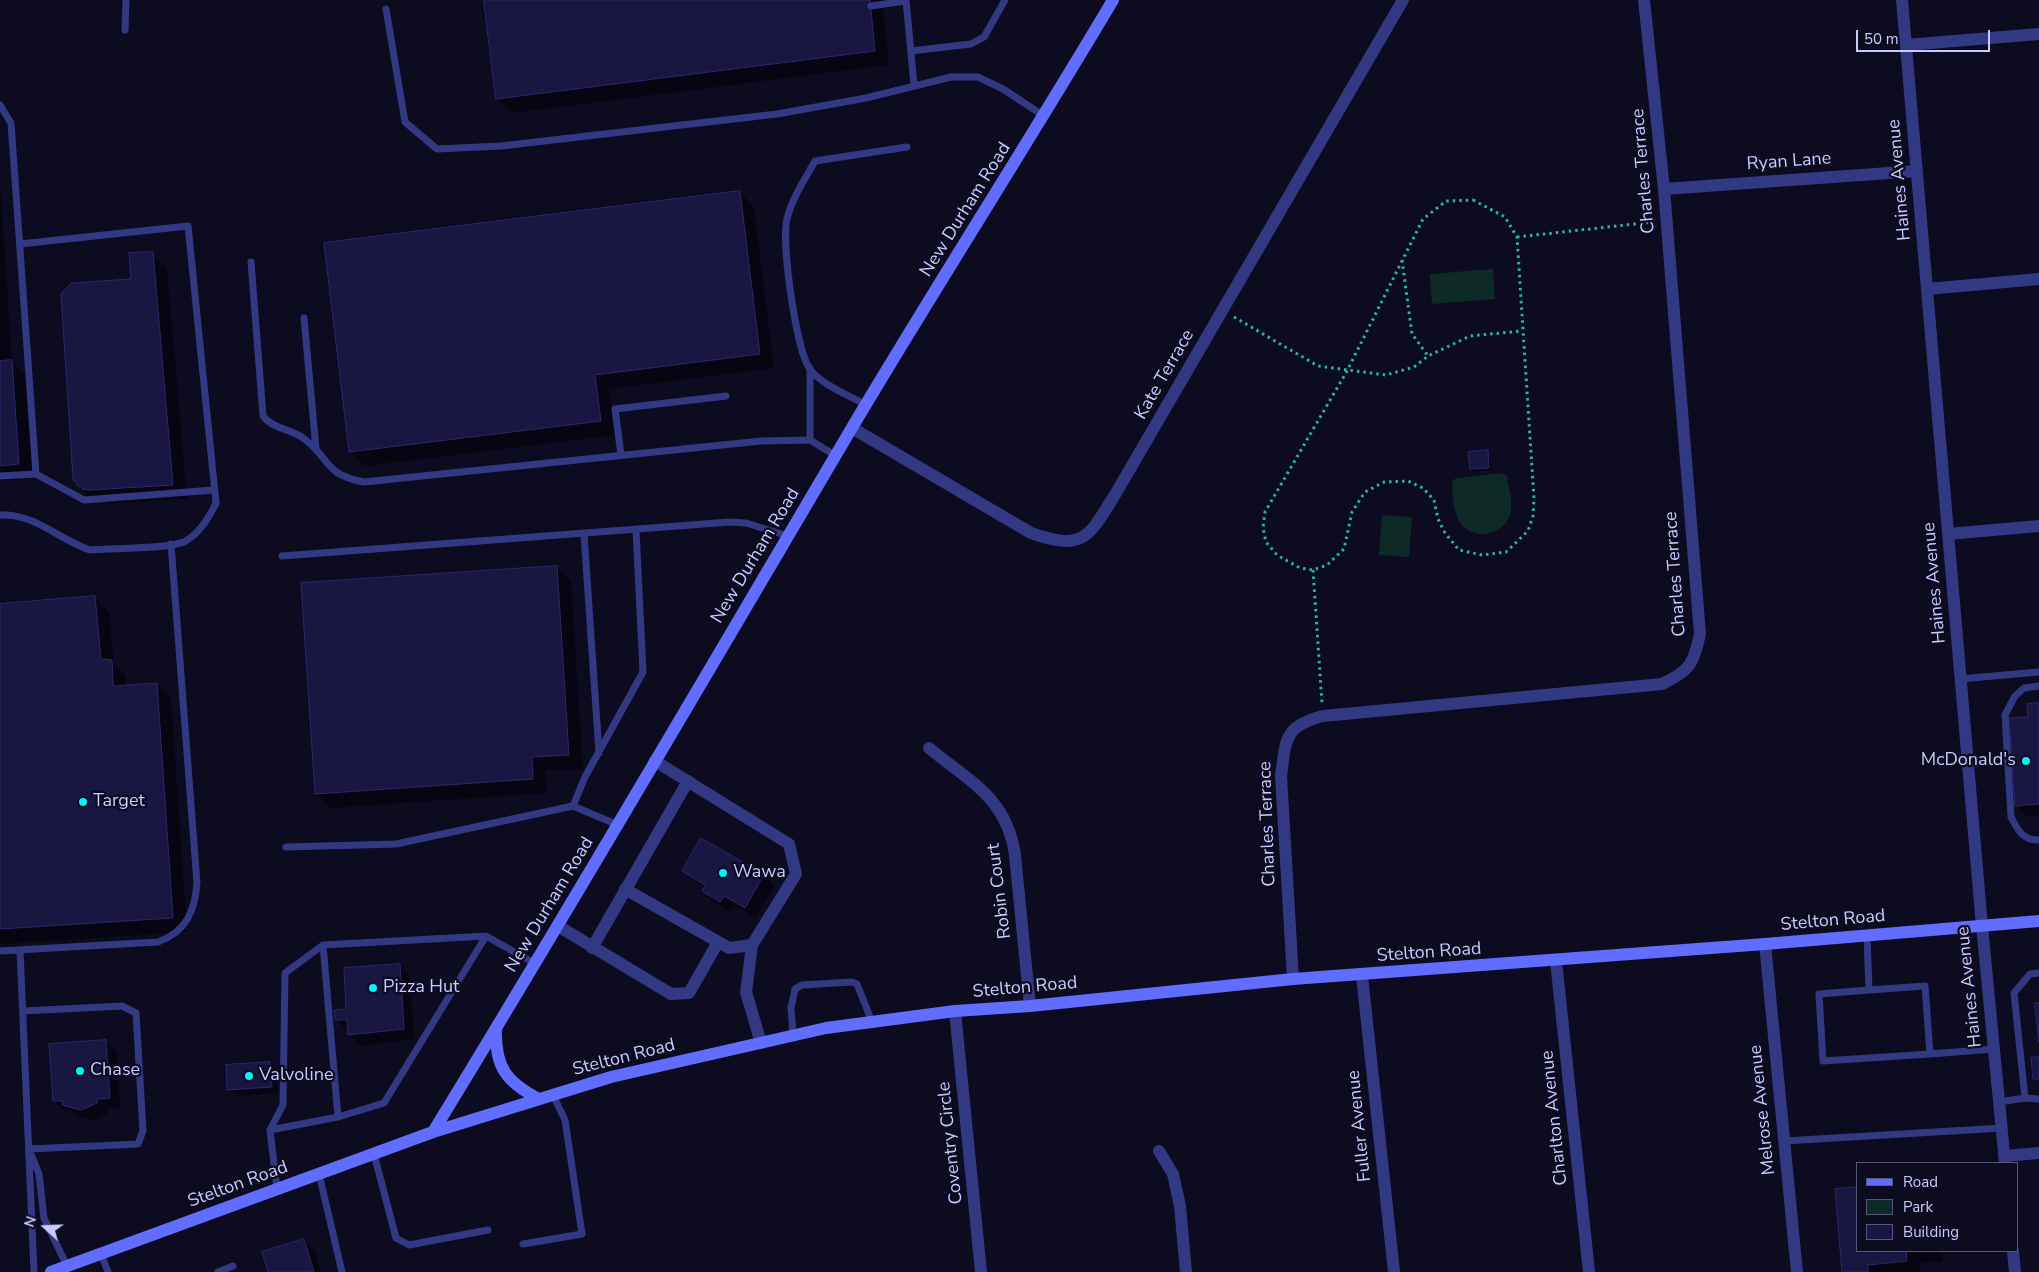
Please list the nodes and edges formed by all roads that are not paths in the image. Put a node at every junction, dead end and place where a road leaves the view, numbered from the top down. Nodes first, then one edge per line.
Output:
1 (126, 0) edge
2 (906, 0) edge
3 (1005, 0) edge
4 (1113, 0) edge
5 (1403, 0) edge
6 (1644, 0) edge
7 (1902, 0) edge
8 (870, 6) dead end
9 (386, 8) dead end
10 (125, 30) dead end
11 (2039, 34) edge
12 (1906, 45) junction
13 (911, 51) junction
14 (914, 86) junction
15 (0, 104) edge
16 (1044, 117) junction
17 (907, 146) dead end
18 (1917, 171) junction
19 (1664, 189) junction
20 (20, 244) junction
21 (251, 262) dead end
22 (2039, 279) edge
23 (1927, 288) junction
24 (304, 318) dead end
25 (810, 368) junction
26 (726, 396) dead end
27 (866, 405) junction
28 (852, 428) junction
29 (810, 440) junction
30 (316, 449) junction
31 (621, 456) junction
32 (836, 456) junction
33 (36, 474) junction
34 (0, 476) edge
35 (214, 490) junction
36 (0, 515) edge
37 (2039, 526) edge
38 (636, 530) junction
39 (584, 534) junction
40 (1948, 534) junction
41 (788, 536) junction
42 (171, 544) junction
43 (282, 556) dead end
44 (2039, 672) edge
45 (1960, 679) junction
46 (2039, 686) edge
47 (929, 748) dead end
48 (599, 753) junction
49 (655, 761) junction
50 (688, 781) junction
51 (573, 806) junction
52 (618, 824) junction
53 (2039, 840) edge
54 (286, 847) dead end
55 (625, 889) junction
56 (2039, 921) edge
57 (558, 926) junction
58 (1982, 926) junction
59 (486, 936) junction
60 (1867, 936) junction
61 (718, 942) junction
62 (752, 944) junction
63 (1764, 944) junction
64 (323, 945) junction
65 (592, 948) junction
66 (20, 950) junction
67 (0, 951) edge
68 (1556, 960) junction
69 (536, 964) junction
70 (2039, 973) edge
71 (1362, 976) junction
72 (1293, 979) junction
73 (1869, 990) junction
74 (1030, 1006) junction
75 (23, 1011) junction
76 (955, 1011) junction
77 (872, 1022) junction
78 (496, 1028) junction
79 (793, 1035) junction
80 (761, 1043) junction
81 (1994, 1049) junction
82 (1930, 1054) junction
83 (553, 1095) junction
84 (2025, 1098) junction
85 (539, 1099) junction
86 (2039, 1099) edge
87 (1999, 1102) junction
88 (338, 1118) junction
89 (2002, 1128) junction
90 (270, 1130) junction
91 (433, 1132) junction
92 (1784, 1141) junction
93 (29, 1149) junction
94 (1159, 1151) dead end
95 (2039, 1153) edge
96 (374, 1154) junction
97 (2005, 1159) edge
98 (319, 1174) junction
99 (277, 1189) junction
100 (488, 1230) dead end
101 (523, 1244) dead end
102 (2013, 1252) edge
103 (101, 1254) junction
104 (67, 1266) junction
105 (233, 1266) dead end
106 (34, 1272) edge
107 (51, 1272) edge
108 (108, 1272) edge
109 (218, 1272) edge
110 (342, 1272) edge
111 (981, 1272) edge
112 (1186, 1272) edge
113 (1394, 1272) edge
114 (1589, 1272) edge
115 (1797, 1272) edge
116 (2015, 1272) edge

1 - 10 lane
2 - 8 lane
2 - 13 lane
3 - 13 lane
4 - 16 main road, New Durham Road
5 - 28 street, Kate Terrace
6 - 19 street, Charles Terrace
7 - 12 street, Haines Avenue
9 - 14 lane
11 - 12 street
12 - 18 street, Haines Avenue
13 - 14 lane
14 - 16 lane
15 - 20 lane
16 - 27 main road, New Durham Road
17 - 25 lane
18 - 19 street, Ryan Lane
18 - 23 street, Haines Avenue
19 - 72 street, Charles Terrace
20 - 33 lane
20 - 35 lane
21 - 30 lane
22 - 23 street
23 - 40 street, Haines Avenue
24 - 30 lane
25 - 27 lane
25 - 29 lane
26 - 31 lane
27 - 28 main road, New Durham Road
28 - 32 main road, New Durham Road
29 - 31 lane
29 - 32 lane
30 - 31 lane
32 - 41 main road, New Durham Road
33 - 34 lane
33 - 35 lane
35 - 42 lane
36 - 42 lane
37 - 40 street
38 - 39 lane
38 - 41 lane
38 - 48 lane
39 - 43 lane
39 - 48 lane
40 - 45 street, Haines Avenue
41 - 49 main road, New Durham Road
42 - 66 lane
44 - 45 lane
45 - 58 street, Haines Avenue
46 - 53 lane
47 - 74 street, Robin Court
48 - 51 lane
49 - 50 street
49 - 52 main road, New Durham Road
50 - 55 street
50 - 62 street
51 - 52 lane
51 - 54 lane
52 - 57 main road, New Durham Road
55 - 61 street
55 - 65 street
56 - 58 main road, Stelton Road
57 - 65 street
57 - 69 main road, New Durham Road
58 - 60 main road, Stelton Road
58 - 81 street, Haines Avenue
59 - 64 lane
59 - 69 lane
59 - 88 lane
60 - 63 main road, Stelton Road
60 - 73 lane
61 - 62 street
61 - 65 street
62 - 80 street
63 - 68 main road, Stelton Road
63 - 92 street, Melrose Avenue
64 - 88 lane
64 - 90 lane
66 - 67 lane
66 - 75 lane
68 - 71 main road, Stelton Road
68 - 114 street, Charlton Avenue
69 - 78 main road, New Durham Road
70 - 84 lane
71 - 72 main road, Stelton Road
71 - 113 street, Fuller Avenue
72 - 74 main road, Stelton Road
73 - 82 lane
73 - 82 lane
74 - 76 main road, Stelton Road
75 - 93 lane
75 - 93 lane
76 - 77 main road, Stelton Road
76 - 111 street, Coventry Circle
77 - 79 main road, Stelton Road
77 - 79 lane
78 - 85 main road
78 - 91 main road, New Durham Road
79 - 80 main road, Stelton Road
80 - 83 main road, Stelton Road
81 - 82 lane
81 - 87 street, Haines Avenue
83 - 85 main road, Stelton Road
83 - 101 lane
84 - 86 lane
84 - 87 lane
85 - 91 main road, Stelton Road
87 - 89 street, Haines Avenue
88 - 90 lane
89 - 92 lane
89 - 97 street, Haines Avenue
90 - 99 lane
91 - 96 main road, Stelton Road
92 - 115 street, Melrose Avenue
93 - 104 lane
93 - 106 lane
94 - 112 street
95 - 97 street
96 - 98 main road, Stelton Road
96 - 100 lane
98 - 99 main road, Stelton Road
98 - 110 lane
99 - 103 main road, Stelton Road
102 - 116 street
103 - 104 main road, Stelton Road
103 - 108 lane
104 - 107 main road, Stelton Road
105 - 109 lane

